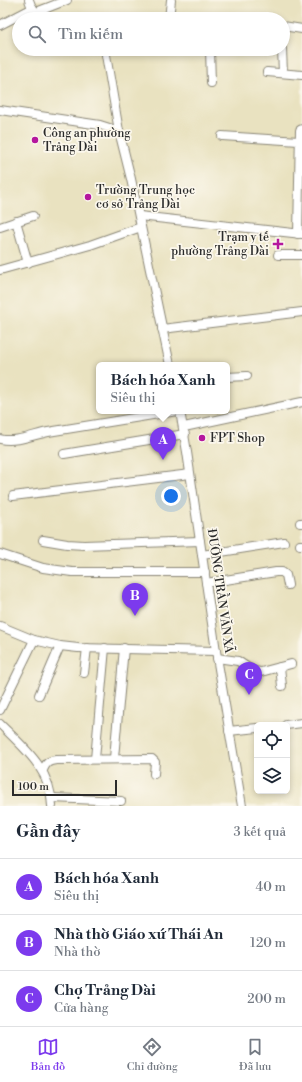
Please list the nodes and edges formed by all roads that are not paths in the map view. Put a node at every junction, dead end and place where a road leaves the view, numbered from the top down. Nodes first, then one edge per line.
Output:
1 (29, 0) edge
2 (67, 0) edge
3 (171, 0) edge
4 (34, 12) edge
5 (37, 12) edge
6 (170, 12) edge
7 (12, 21) edge
8 (0, 25) edge
9 (290, 27) edge
10 (302, 29) edge
11 (106, 56) edge
12 (210, 56) edge
13 (282, 56) edge
14 (267, 72) dead end
15 (283, 73) junction
16 (302, 75) edge
17 (211, 83) dead end
18 (0, 110) edge
19 (302, 128) edge
20 (119, 131) junction
21 (222, 136) dead end
22 (299, 141) junction
23 (301, 172) edge
24 (33, 216) dead end
25 (139, 216) junction
26 (16, 222) junction
27 (0, 226) edge
28 (141, 227) junction
29 (300, 234) edge
30 (278, 255) dead end
31 (302, 255) edge
32 (28, 263) junction
33 (0, 270) edge
34 (302, 312) edge
35 (162, 329) junction
36 (169, 362) edge
37 (247, 376) dead end
38 (230, 378) edge
39 (302, 402) edge
40 (159, 414) edge
41 (181, 414) edge
42 (184, 431) junction
43 (0, 439) edge
44 (64, 454) dead end
45 (190, 474) junction
46 (13, 496) dead end
47 (44, 540) dead end
48 (200, 541) junction
49 (284, 542) dead end
50 (0, 554) edge
51 (202, 555) junction
52 (205, 572) junction
53 (206, 583) junction
54 (288, 585) dead end
55 (0, 626) edge
56 (34, 640) junction
57 (60, 646) junction
58 (86, 648) junction
59 (105, 648) junction
60 (124, 648) junction
61 (216, 654) junction
62 (291, 664) dead end
63 (280, 667) junction
64 (84, 673) dead end
65 (282, 686) dead end
66 (39, 695) dead end
67 (0, 710) edge
68 (0, 724) edge
69 (302, 724) edge
70 (290, 725) edge
71 (254, 728) edge
72 (229, 731) junction
73 (114, 758) junction
74 (95, 759) junction
75 (43, 770) junction
76 (154, 774) dead end
77 (121, 801) dead end
78 (52, 802) edge
79 (242, 806) edge

1 - 4 street
2 - 5 street
3 - 6 street
7 - 8 street
9 - 10 street
11 - 20 street
12 - 17 street
13 - 15 street
14 - 15 street
15 - 16 street
18 - 20 street
19 - 22 street
20 - 25 street
21 - 22 street
22 - 23 street
23 - 29 street
24 - 26 street
25 - 28 street
25 - 29 street
26 - 27 street
26 - 32 street
28 - 32 street
28 - 35 street
30 - 31 street
32 - 33 street
34 - 35 street
35 - 36 street
37 - 38 street
39 - 42 street
40 - 43 street
41 - 42 street, ĐƯỜNG TRẦN VĂN XÃ
42 - 44 street
42 - 45 street, ĐƯỜNG TRẦN VĂN XÃ
45 - 46 street
45 - 48 street, ĐƯỜNG TRẦN VĂN XÃ
47 - 48 street
48 - 51 street, ĐƯỜNG TRẦN VĂN XÃ
49 - 51 street
50 - 52 street
51 - 52 street, ĐƯỜNG TRẦN VĂN XÃ
52 - 53 street, ĐƯỜNG TRẦN VĂN XÃ
53 - 54 street
53 - 61 street, ĐƯỜNG TRẦN VĂN XÃ
55 - 56 street
56 - 57 street
56 - 67 street
57 - 58 street
57 - 66 street
58 - 59 street
58 - 64 street
59 - 60 street
59 - 74 street
60 - 61 street
60 - 73 street
61 - 63 street
61 - 72 street, ĐƯỜNG TRẦN VĂN XÃ
62 - 63 street
63 - 65 street
68 - 75 street
69 - 70 street
71 - 72 street
72 - 79 street, ĐƯỜNG TRẦN VĂN XÃ
73 - 74 street
73 - 76 street
74 - 75 street
75 - 78 street
77 - 78 street

